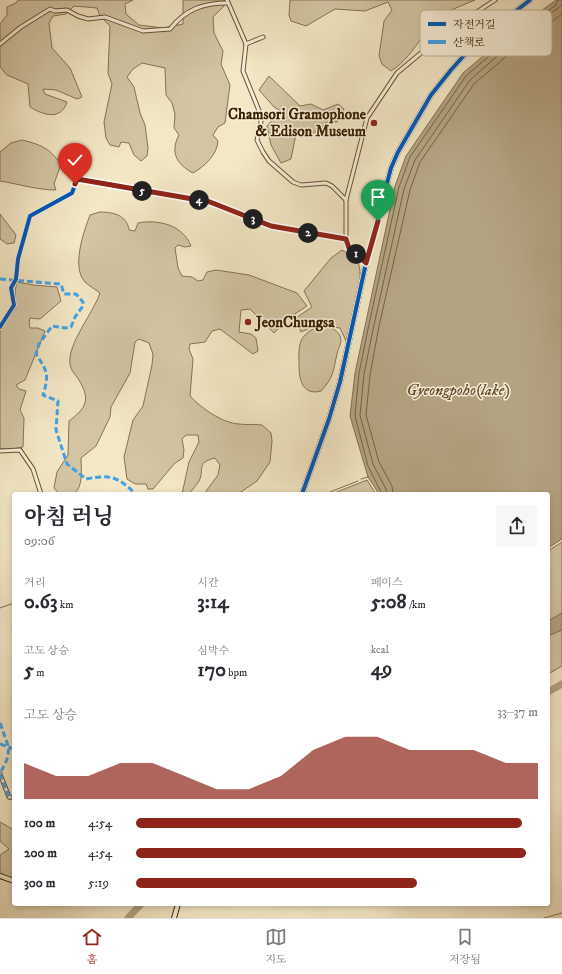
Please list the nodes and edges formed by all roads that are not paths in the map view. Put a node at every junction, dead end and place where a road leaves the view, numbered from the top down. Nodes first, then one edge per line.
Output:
1 (495, 0) edge
2 (530, 0) edge
3 (227, 2) edge
4 (480, 10) edge
5 (517, 10) edge
6 (263, 38) dead end
7 (0, 44) edge
8 (246, 44) junction
9 (420, 53) edge
10 (464, 56) edge
11 (346, 200) junction
12 (346, 239) junction
13 (366, 263) junction
14 (0, 327) edge
15 (0, 451) edge
16 (40, 492) edge
17 (303, 492) edge
18 (0, 774) edge
19 (12, 798) edge
20 (0, 876) edge
21 (12, 879) edge
22 (178, 906) edge
23 (174, 918) edge

1 - 4 street
2 - 5 street
3 - 7 street
3 - 8 street
6 - 8 street
8 - 11 street
9 - 11 street
10 - 13 street
11 - 12 street
12 - 13 street
12 - 14 street
13 - 17 street
15 - 16 street
18 - 19 street
20 - 21 street
22 - 23 street

